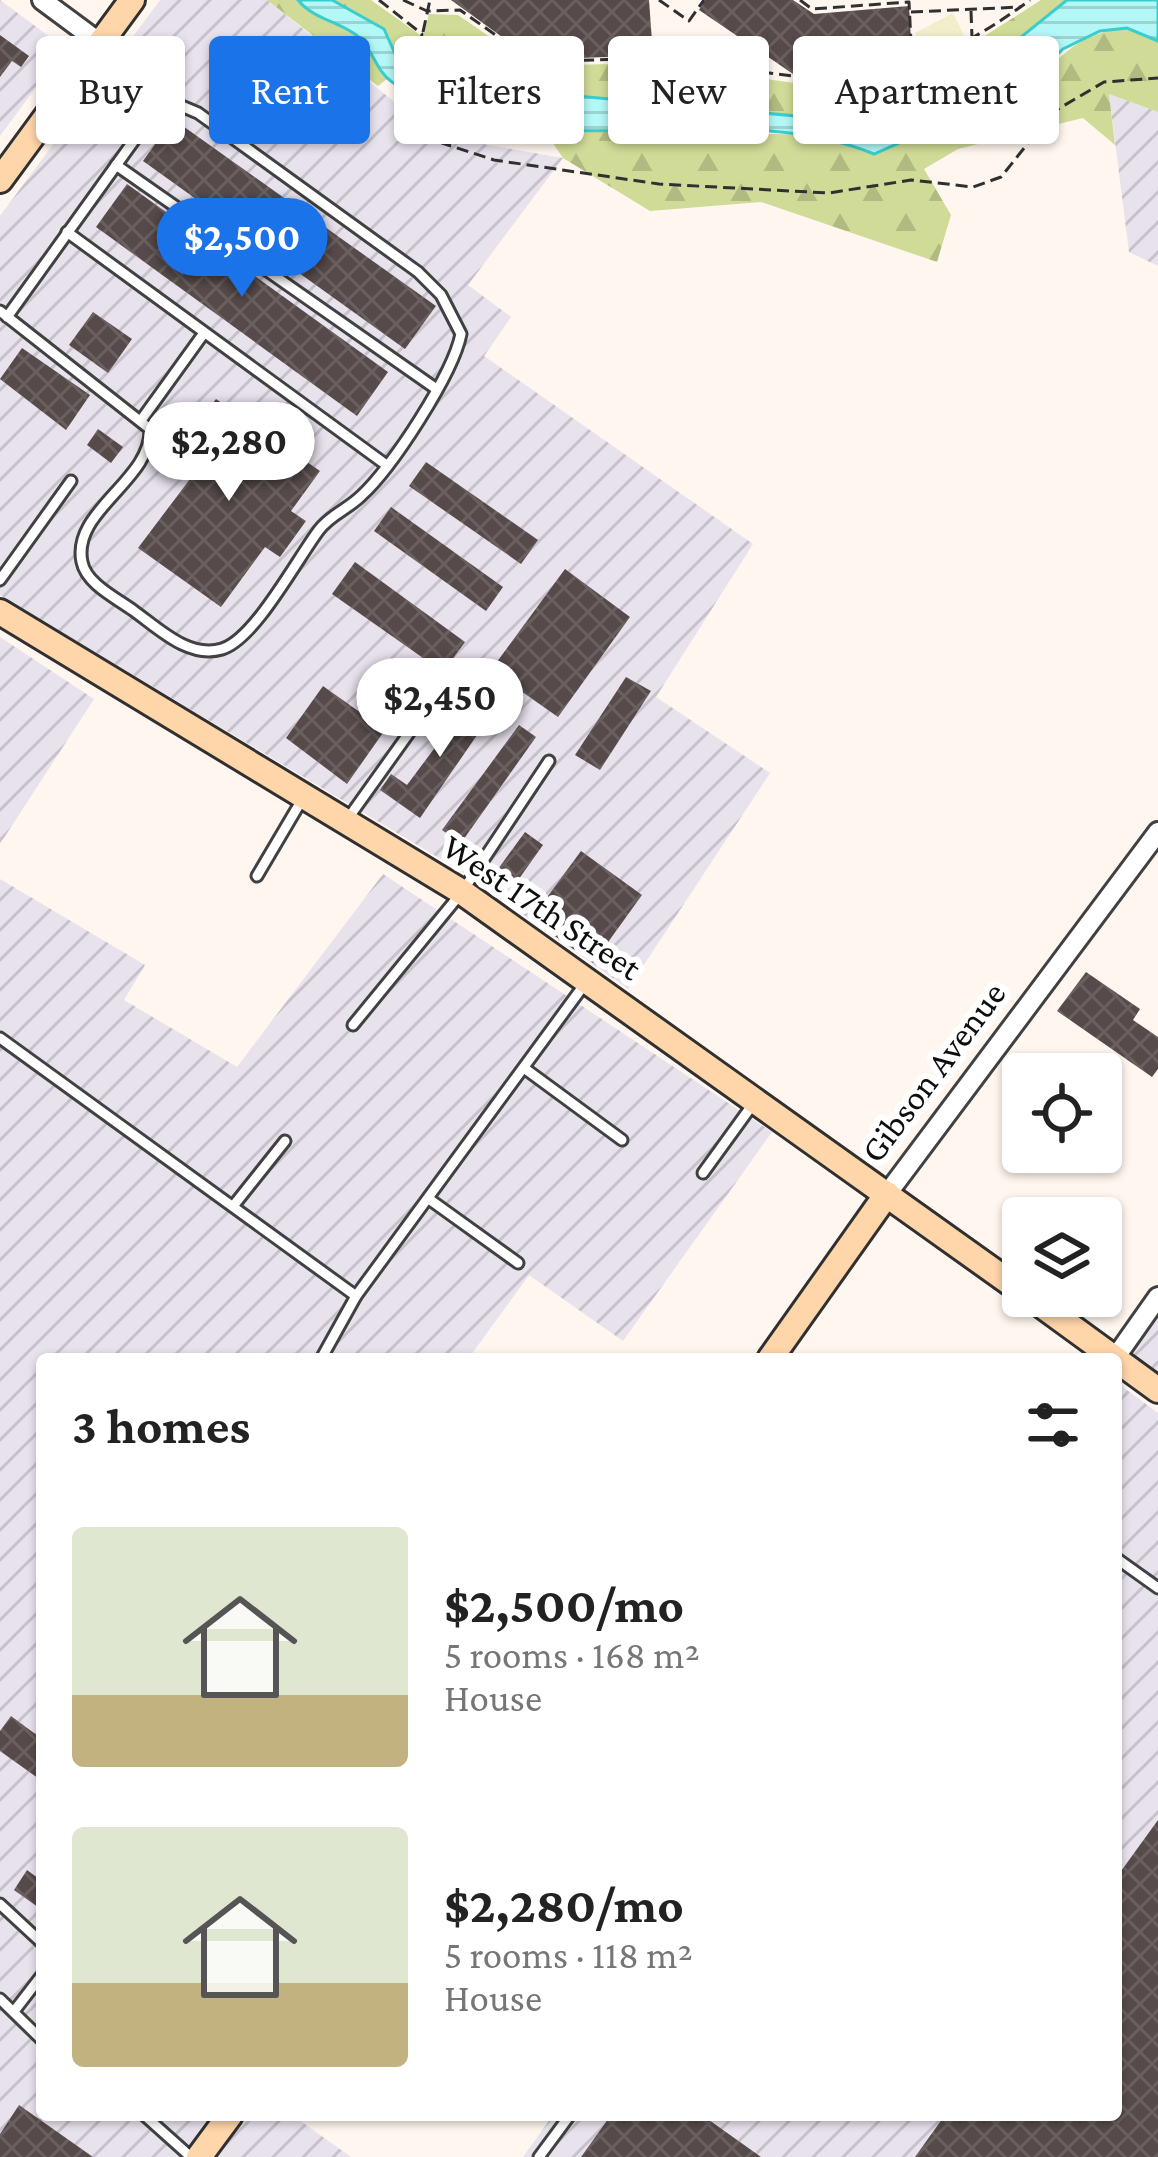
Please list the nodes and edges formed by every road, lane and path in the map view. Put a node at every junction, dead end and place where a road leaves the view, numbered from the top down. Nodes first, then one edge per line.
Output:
1 (42, 0) edge
2 (132, 0) edge
3 (379, 0) edge
4 (403, 0) edge
5 (430, 0) edge
6 (659, 0) edge
7 (704, 0) edge
8 (800, 0) edge
9 (1030, 0) edge
10 (1021, 7) junction
11 (970, 9) junction
12 (939, 10) junction
13 (428, 11) junction
14 (910, 12) junction
15 (939, 20) dead end
16 (422, 34) junction
17 (91, 36) edge
18 (105, 36) edge
19 (911, 36) edge
20 (972, 36) edge
21 (975, 36) edge
22 (793, 76) edge
23 (1158, 78) edge
24 (36, 131) edge
25 (116, 165) junction
26 (0, 180) edge
27 (68, 232) junction
28 (4, 314) edge
29 (205, 333) junction
30 (435, 388) junction
31 (142, 418) junction
32 (386, 464) junction
33 (71, 481) dead end
34 (0, 580) edge
35 (0, 612) edge
36 (439, 705) dead end
37 (549, 761) dead end
38 (304, 796) junction
39 (346, 822) junction
40 (1158, 832) edge
41 (257, 876) dead end
42 (462, 892) junction
43 (588, 981) junction
44 (353, 1025) dead end
45 (0, 1038) edge
46 (524, 1068) junction
47 (756, 1100) junction
48 (622, 1140) dead end
49 (285, 1141) dead end
50 (703, 1173) dead end
51 (887, 1193) junction
52 (429, 1199) junction
53 (234, 1205) junction
54 (518, 1263) dead end
55 (1002, 1277) edge
56 (356, 1296) junction
57 (1158, 1298) edge
58 (1058, 1317) edge
59 (324, 1353) edge
60 (774, 1353) edge
61 (1108, 1353) edge
62 (1119, 1353) edge
63 (1122, 1363) edge
64 (1158, 1390) edge
65 (1122, 1562) edge
66 (1158, 1588) edge
67 (0, 1904) edge
68 (36, 1937) edge
69 (36, 1983) edge
70 (0, 1999) edge
71 (15, 2010) junction
72 (36, 2033) edge
73 (150, 2121) edge
74 (225, 2121) edge
75 (566, 2121) edge
76 (195, 2157) edge
77 (539, 2157) edge

1 - 17 street
2 - 18 street
3 - 16 path
4 - 13 path
5 - 13 path
6 - 7 path
8 - 14 path
9 - 10 path
10 - 11 path
10 - 21 path
11 - 12 path
11 - 20 path
12 - 14 path
12 - 15 path
13 - 16 path
13 - 22 path
14 - 19 path
16 - 23 path
24 - 26 street
25 - 27 lane
25 - 30 lane
25 - 30 lane
27 - 28 lane
27 - 29 lane
28 - 31 lane
29 - 31 lane
29 - 32 lane
30 - 32 lane
31 - 32 lane
33 - 34 lane
35 - 38 street, West 17th Street
36 - 39 lane
37 - 42 lane
38 - 39 street, West 17th Street
38 - 41 lane
39 - 42 street, West 17th Street
40 - 51 street, Gibson Avenue
42 - 43 street, West 17th Street
42 - 44 lane
43 - 46 lane
43 - 47 street, West 17th Street
45 - 53 lane
46 - 48 lane
46 - 52 lane
47 - 50 lane
47 - 51 street, West 17th Street
49 - 53 lane
51 - 55 street, West 17th Street
51 - 60 street, Gibson Avenue
52 - 54 lane
52 - 56 lane
53 - 56 lane
56 - 59 lane
57 - 62 street
58 - 61 street, West 17th Street
63 - 64 street, West 17th Street
65 - 66 lane
67 - 68 lane
69 - 71 lane
70 - 71 lane
71 - 72 lane
73 - 76 lane
74 - 76 street
75 - 77 lane

